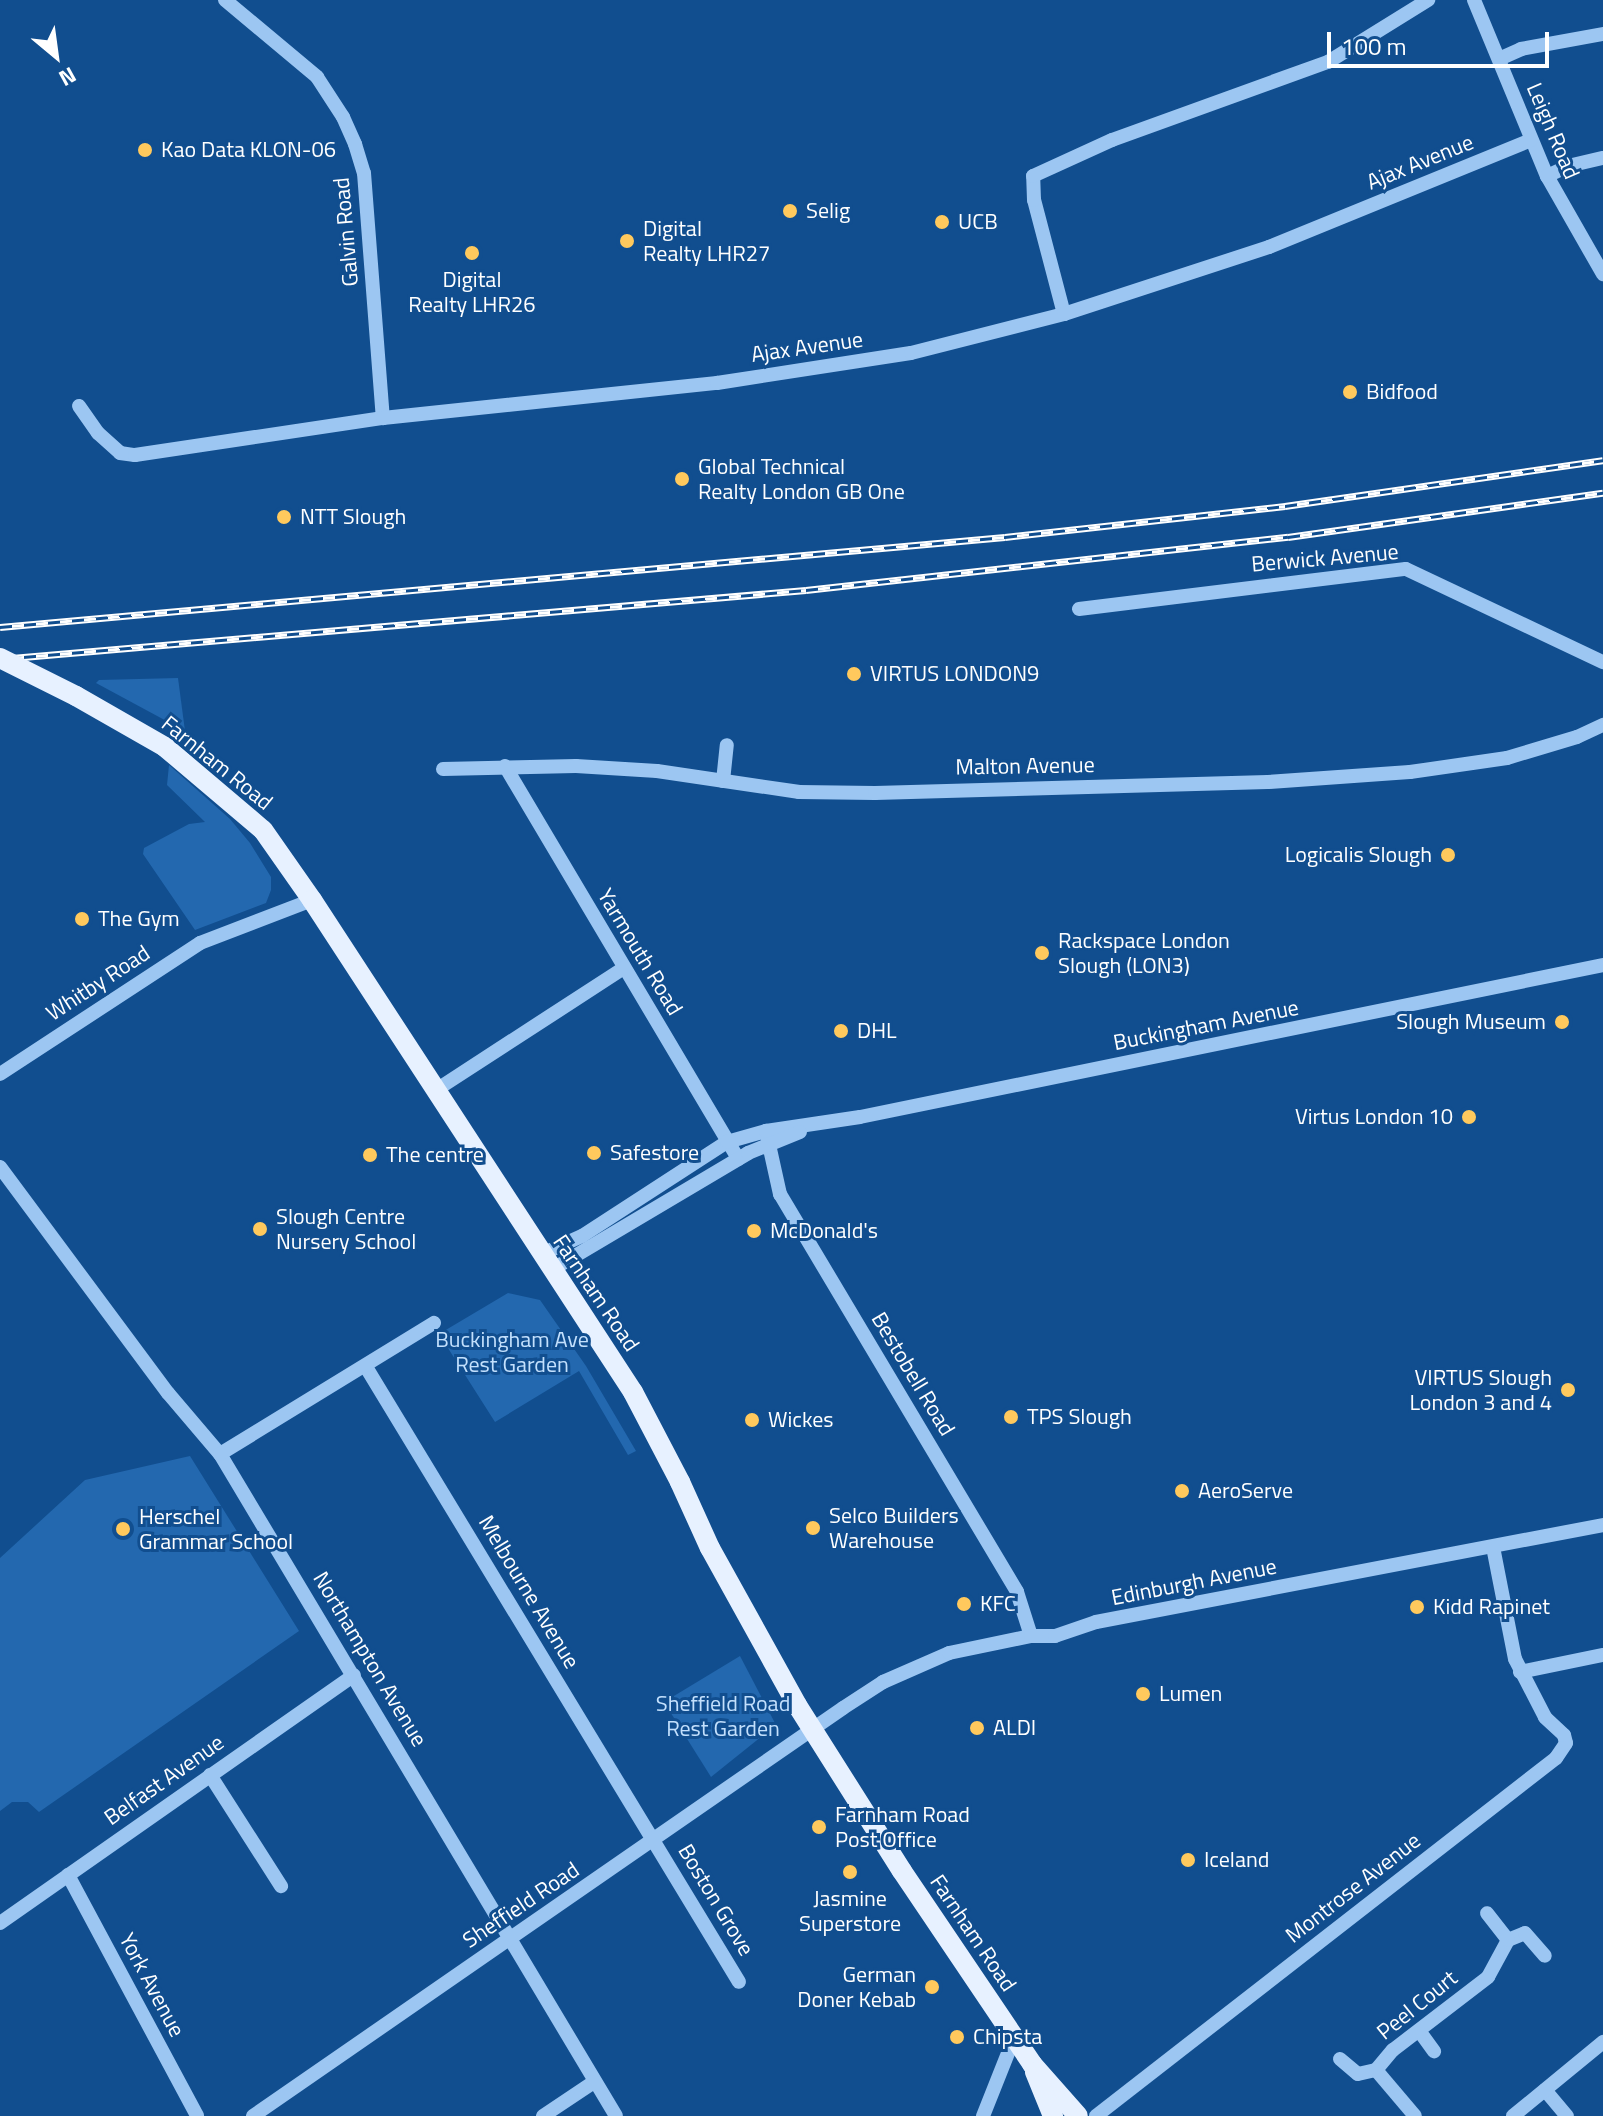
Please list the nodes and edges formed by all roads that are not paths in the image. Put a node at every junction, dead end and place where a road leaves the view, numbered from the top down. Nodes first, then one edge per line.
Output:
1 (225, 0) edge
2 (1428, 0) edge
3 (1474, 0) edge
4 (1603, 34) edge
5 (1499, 59) junction
6 (1531, 140) junction
7 (1603, 158) edge
8 (1547, 176) junction
9 (1603, 274) edge
10 (1064, 314) junction
11 (79, 406) dead end
12 (383, 418) junction
13 (1079, 609) dead end
14 (0, 658) edge
15 (1603, 662) edge
16 (1603, 725) edge
17 (727, 745) dead end
18 (505, 766) junction
19 (443, 769) dead end
20 (723, 781) junction
21 (312, 900) junction
22 (1603, 965) edge
23 (624, 968) junction
24 (0, 1074) edge
25 (436, 1090) junction
26 (768, 1138) junction
27 (727, 1142) junction
28 (738, 1159) junction
29 (0, 1167) edge
30 (547, 1261) junction
31 (434, 1323) dead end
32 (366, 1367) junction
33 (220, 1454) junction
34 (1603, 1525) edge
35 (1493, 1547) junction
36 (1031, 1636) junction
37 (1603, 1655) edge
38 (1520, 1672) junction
39 (354, 1675) junction
40 (813, 1731) junction
41 (210, 1775) junction
42 (655, 1840) junction
43 (68, 1875) junction
44 (281, 1886) dead end
45 (1487, 1913) dead end
46 (0, 1923) edge
47 (512, 1938) junction
48 (1508, 1940) junction
49 (1545, 1956) dead end
50 (739, 1982) dead end
51 (1420, 2032) junction
52 (1014, 2038) junction
53 (1603, 2042) edge
54 (1434, 2051) dead end
55 (1340, 2059) dead end
56 (1032, 2064) junction
57 (1376, 2070) junction
58 (594, 2082) junction
59 (1545, 2090) junction
60 (197, 2116) edge
61 (253, 2116) edge
62 (543, 2116) edge
63 (616, 2116) edge
64 (983, 2116) edge
65 (1053, 2116) edge
66 (1078, 2116) edge
67 (1096, 2116) edge
68 (1415, 2116) edge
69 (1513, 2116) edge
70 (1567, 2116) edge

1 - 12 street, Galvin Road
2 - 10 street
3 - 5 street, Leigh Road
4 - 5 street
5 - 6 street, Leigh Road
6 - 8 street, Leigh Road
6 - 10 street, Ajax Avenue
7 - 8 street
8 - 9 street, Leigh Road
10 - 12 street, Ajax Avenue
11 - 12 street, Ajax Avenue
13 - 15 street, Berwick Avenue
14 - 21 main road, Farnham Road, bridge
16 - 20 street, Malton Avenue
17 - 20 street
18 - 19 street, Malton Avenue
18 - 20 street, Malton Avenue
18 - 23 street, Yarmouth Road
21 - 24 street, Whitby Road
21 - 25 main road, Farnham Road
22 - 26 street, Buckingham Avenue
23 - 25 street
23 - 27 street, Yarmouth Road
25 - 30 main road, Farnham Road
26 - 27 street, Buckingham Avenue
26 - 28 street, Buckingham Avenue
26 - 36 street, Bestobell Road
27 - 28 street, Yarmouth Road
27 - 30 street, Buckingham Avenue
28 - 30 street, Buckingham Avenue
29 - 33 street, Northampton Avenue
30 - 40 main road, Farnham Road
31 - 32 street
32 - 33 street
32 - 42 street, Melbourne Avenue
33 - 39 street, Northampton Avenue
34 - 35 street, Edinburgh Avenue
35 - 36 street, Edinburgh Avenue
35 - 38 street, Montrose Avenue
36 - 40 street, Edinburgh Avenue
37 - 38 street
38 - 67 street, Montrose Avenue
39 - 41 street, Belfast Avenue
39 - 47 street, Northampton Avenue
40 - 42 street, Sheffield Road
40 - 52 main road, Farnham Road
41 - 43 street, Belfast Avenue
41 - 44 street
42 - 47 street, Sheffield Road
42 - 50 street, Boston Grove
43 - 46 street, Belfast Avenue
43 - 60 street, York Avenue
45 - 48 street
47 - 58 street, Northampton Avenue
47 - 61 street, Sheffield Road
48 - 49 street
48 - 51 street, Peel Court
51 - 54 street
51 - 57 street, Peel Court
52 - 56 main road, Farnham Road
52 - 64 street
53 - 59 street
55 - 57 street, Peel Court
56 - 65 main road, Farnham Road
56 - 66 main road, Farnham Road
57 - 68 street
58 - 62 street
58 - 63 street, Northampton Avenue
59 - 69 street
59 - 70 street

